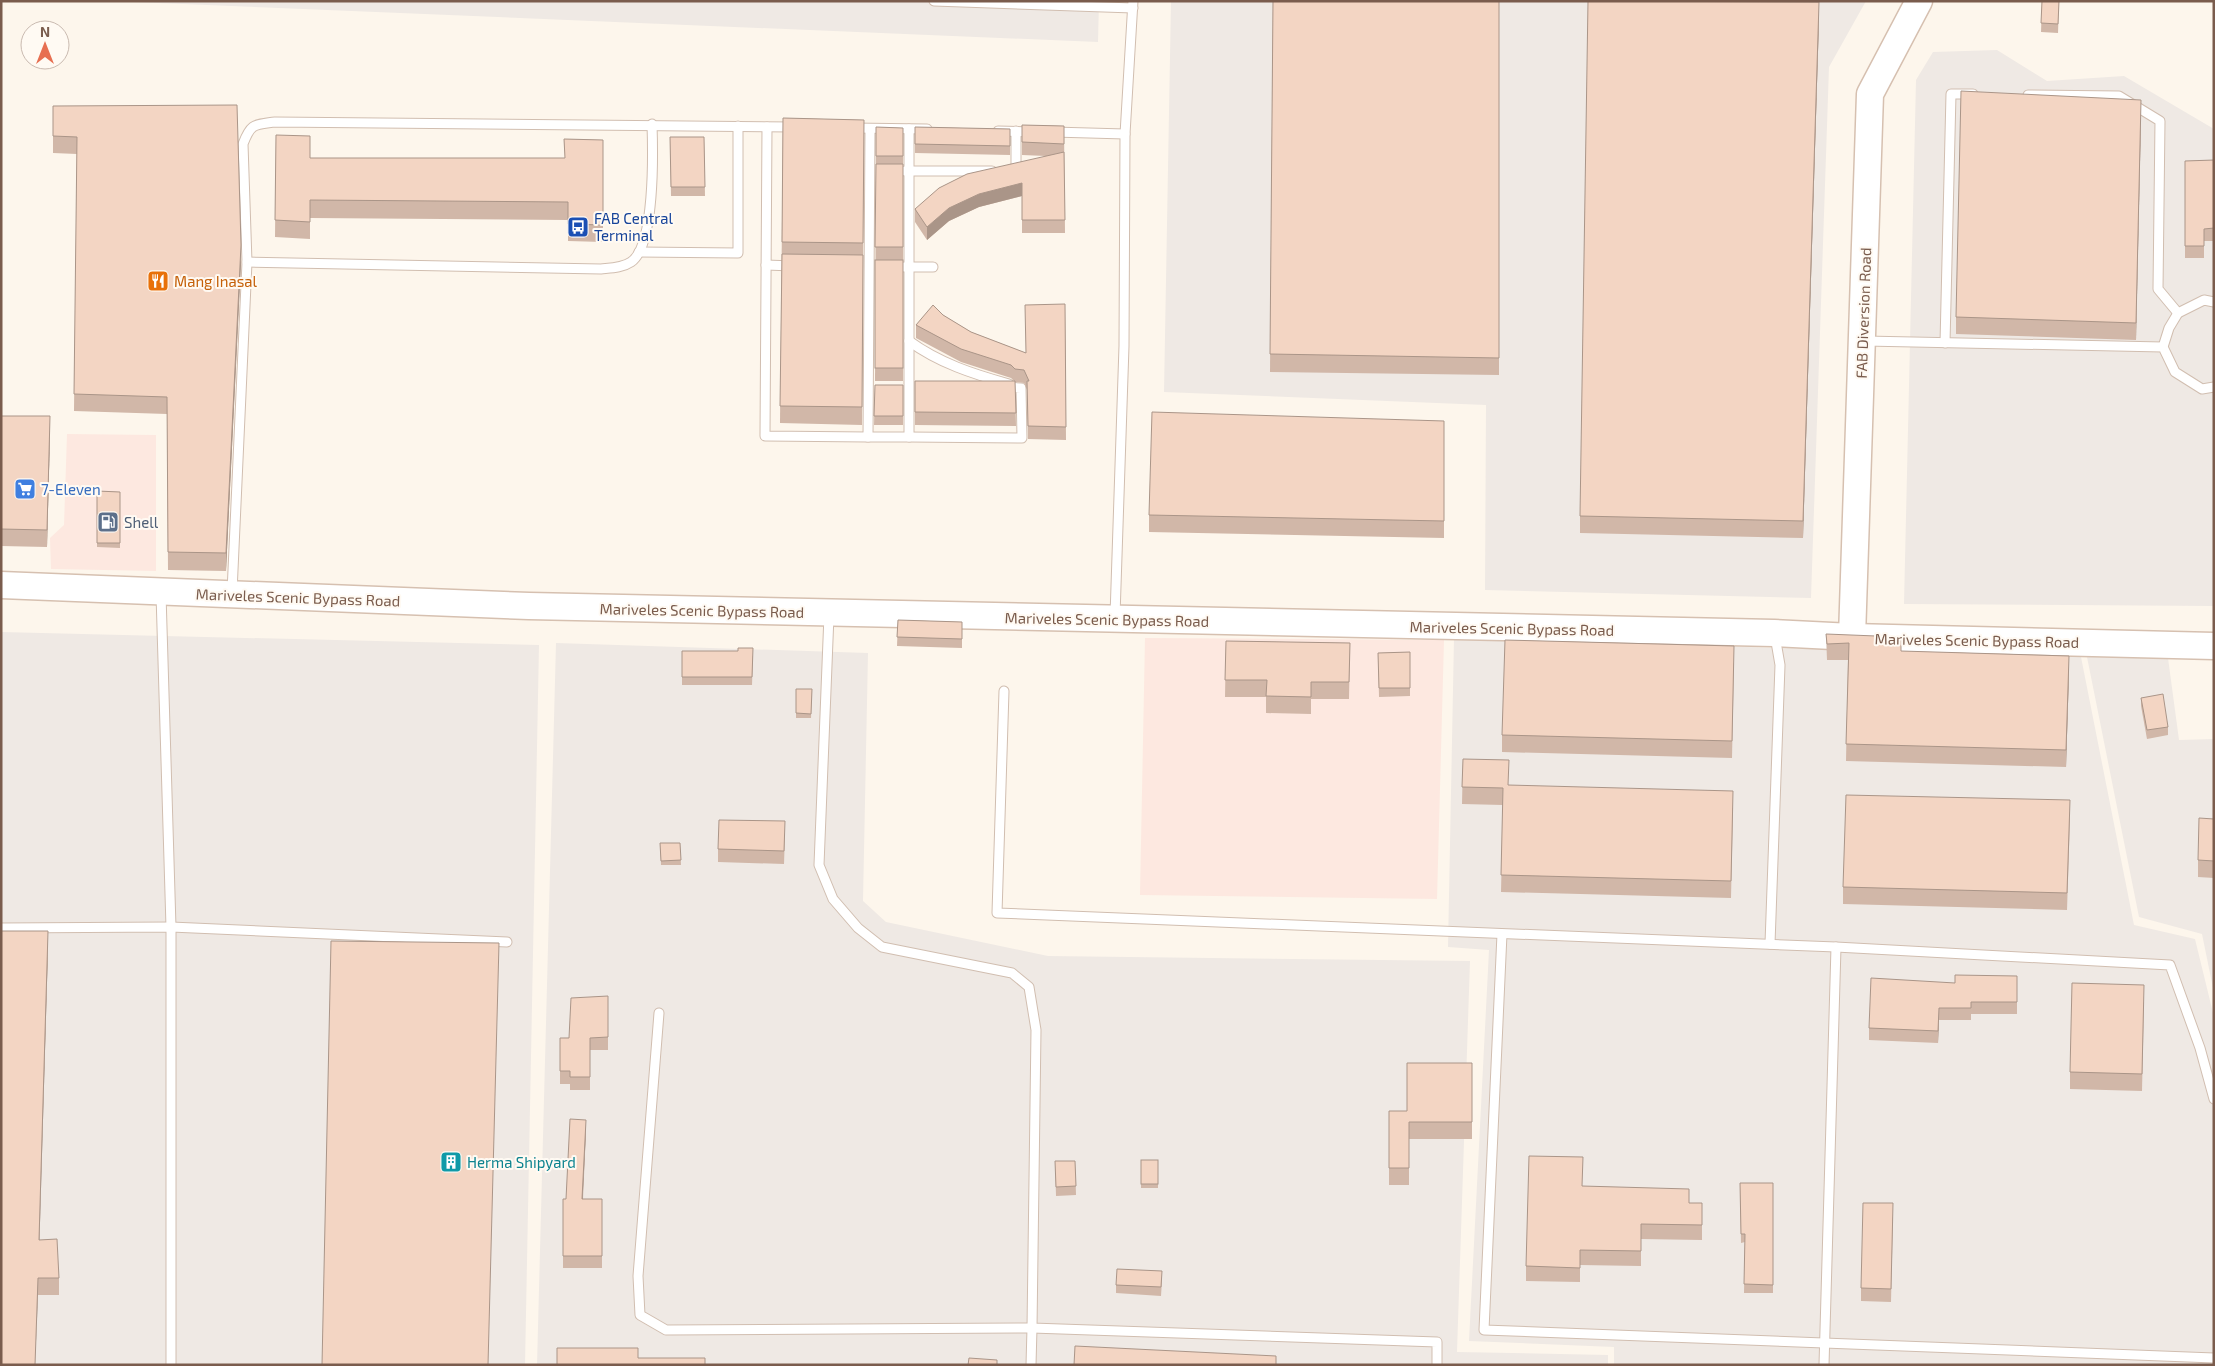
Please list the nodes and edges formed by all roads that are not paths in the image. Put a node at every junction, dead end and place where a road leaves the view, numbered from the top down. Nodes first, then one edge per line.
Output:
1 (934, 1) edge
2 (1919, 1) edge
3 (1133, 4) edge
4 (1981, 94) edge
5 (2020, 94) edge
6 (652, 124) junction
7 (738, 126) junction
8 (767, 127) junction
9 (804, 128) edge
10 (842, 128) edge
11 (870, 129) junction
12 (909, 129) junction
13 (938, 130) edge
14 (986, 131) edge
15 (1016, 131) junction
16 (1125, 134) junction
17 (869, 171) junction
18 (879, 171) edge
19 (899, 171) edge
20 (909, 172) junction
21 (1007, 172) junction
22 (963, 182) edge
23 (917, 210) edge
24 (909, 216) junction
25 (638, 252) junction
26 (247, 262) junction
27 (766, 265) junction
28 (804, 266) edge
29 (893, 267) edge
30 (909, 267) junction
31 (934, 267) dead end
32 (2214, 302) edge
33 (2178, 313) junction
34 (909, 341) junction
35 (1862, 341) junction
36 (1945, 342) junction
37 (2162, 348) junction
38 (984, 387) edge
39 (2214, 387) edge
40 (1021, 388) junction
41 (868, 437) junction
42 (909, 437) junction
43 (1, 585) edge
44 (161, 591) junction
45 (232, 594) junction
46 (829, 613) junction
47 (1115, 619) junction
48 (1774, 633) junction
49 (1852, 637) junction
50 (2214, 646) edge
51 (1004, 691) dead end
52 (171, 927) junction
53 (1, 928) edge
54 (1502, 934) junction
55 (507, 942) dead end
56 (1770, 944) junction
57 (1836, 947) junction
58 (659, 1013) dead end
59 (2214, 1098) edge
60 (1032, 1328) junction
61 (1826, 1344) junction
62 (2214, 1358) edge
63 (171, 1365) edge
64 (1031, 1365) edge
65 (1436, 1365) edge
66 (1824, 1365) edge

1 - 3 lane
2 - 35 main road, FAB Diversion Road
3 - 16 lane
4 - 36 lane
5 - 33 lane
6 - 7 lane
6 - 25 lane
6 - 26 lane
7 - 8 lane
7 - 25 lane
8 - 9 lane
8 - 27 lane
10 - 11 lane
11 - 12 lane
11 - 17 lane
12 - 13 lane
12 - 20 lane
14 - 15 lane
15 - 16 lane
15 - 21 lane
16 - 47 lane
17 - 18 lane
17 - 41 lane
19 - 20 lane
20 - 21 lane
20 - 24 lane
21 - 22 lane
23 - 24 lane
24 - 30 lane
25 - 26 lane
26 - 45 lane
27 - 28 lane
27 - 41 lane
29 - 30 lane
30 - 31 lane
30 - 34 lane
32 - 33 lane
33 - 37 lane
34 - 40 lane
34 - 42 lane
35 - 36 lane
35 - 49 main road, FAB Diversion Road
36 - 37 lane
37 - 39 lane
38 - 40 lane
40 - 42 lane
41 - 42 lane
43 - 44 main road, Mariveles Scenic Bypass Road
44 - 45 main road, Mariveles Scenic Bypass Road
44 - 52 lane
45 - 46 main road, Mariveles Scenic Bypass Road
46 - 47 main road, Mariveles Scenic Bypass Road
46 - 60 lane
47 - 48 main road, Mariveles Scenic Bypass Road
48 - 49 main road, Mariveles Scenic Bypass Road
48 - 56 lane
49 - 50 main road, Mariveles Scenic Bypass Road
51 - 54 lane
52 - 53 lane
52 - 55 lane
52 - 63 lane
54 - 56 lane
54 - 61 lane
56 - 57 lane
57 - 59 lane
57 - 61 lane
58 - 60 lane
60 - 64 lane
60 - 65 lane
61 - 62 lane
61 - 66 lane

